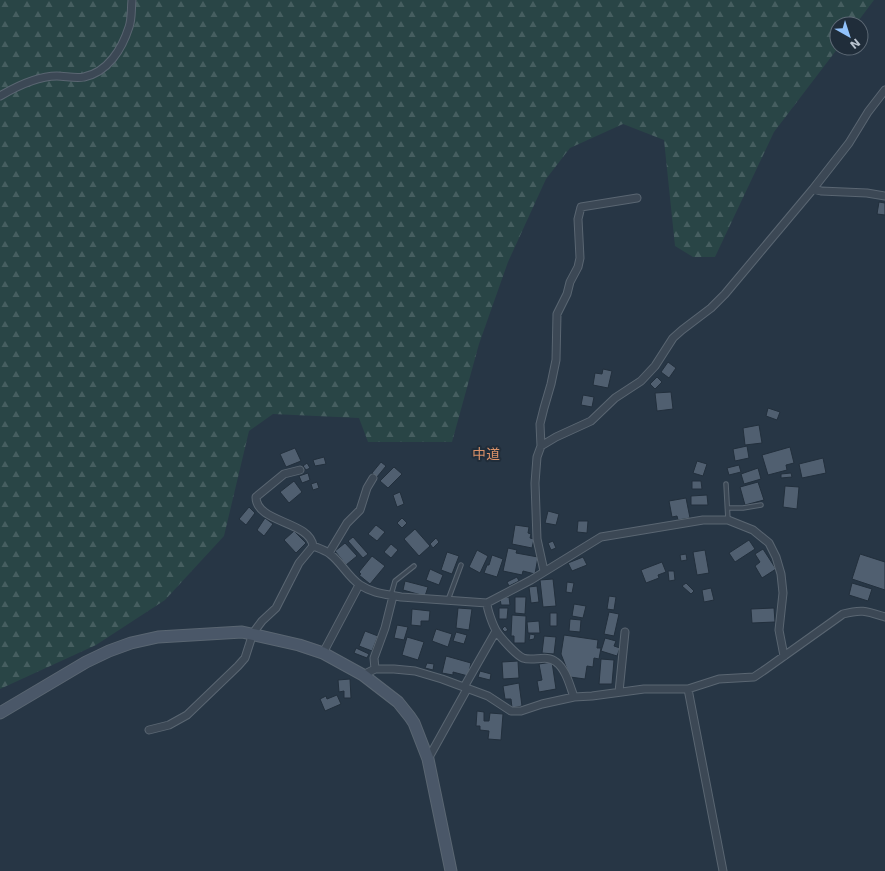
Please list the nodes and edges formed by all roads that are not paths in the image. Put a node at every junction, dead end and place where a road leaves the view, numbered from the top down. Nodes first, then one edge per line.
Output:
1 (132, 0) edge
2 (885, 90) edge
3 (0, 96) edge
4 (813, 189) junction
5 (885, 196) edge
6 (637, 198) dead end
7 (541, 446) junction
8 (300, 470) dead end
9 (373, 478) dead end
10 (726, 484) dead end
11 (761, 506) dead end
12 (728, 508) junction
13 (728, 520) junction
14 (312, 546) junction
15 (329, 554) junction
16 (461, 565) dead end
17 (414, 566) dead end
18 (544, 571) junction
19 (360, 585) junction
20 (392, 595) junction
21 (448, 600) junction
22 (487, 603) junction
23 (885, 617) edge
24 (496, 631) junction
25 (625, 632) dead end
26 (252, 633) junction
27 (323, 653) junction
28 (784, 656) junction
29 (375, 669) junction
30 (363, 675) junction
31 (465, 688) junction
32 (688, 689) junction
33 (619, 692) junction
34 (574, 697) junction
35 (0, 713) edge
36 (149, 730) dead end
37 (428, 759) junction
38 (451, 871) edge
39 (723, 871) edge

1 - 3 street
2 - 4 street
4 - 5 street
4 - 7 street
6 - 7 street
7 - 18 street
8 - 14 street
9 - 15 street
10 - 12 lane
11 - 12 lane
12 - 13 lane
13 - 18 street
13 - 28 street
14 - 15 street
14 - 26 street
15 - 19 street
16 - 21 lane
17 - 20 lane
18 - 22 street
19 - 20 street
19 - 27 street
20 - 21 street
20 - 29 street
21 - 22 street
22 - 24 street
23 - 28 street
24 - 31 street
24 - 34 street
25 - 33 street
26 - 27 main road
26 - 35 main road
26 - 36 street
27 - 30 main road
28 - 32 street
29 - 30 street
29 - 31 street
30 - 37 main road
31 - 34 street
31 - 37 street
32 - 33 street
32 - 39 street
33 - 34 street
37 - 38 main road

